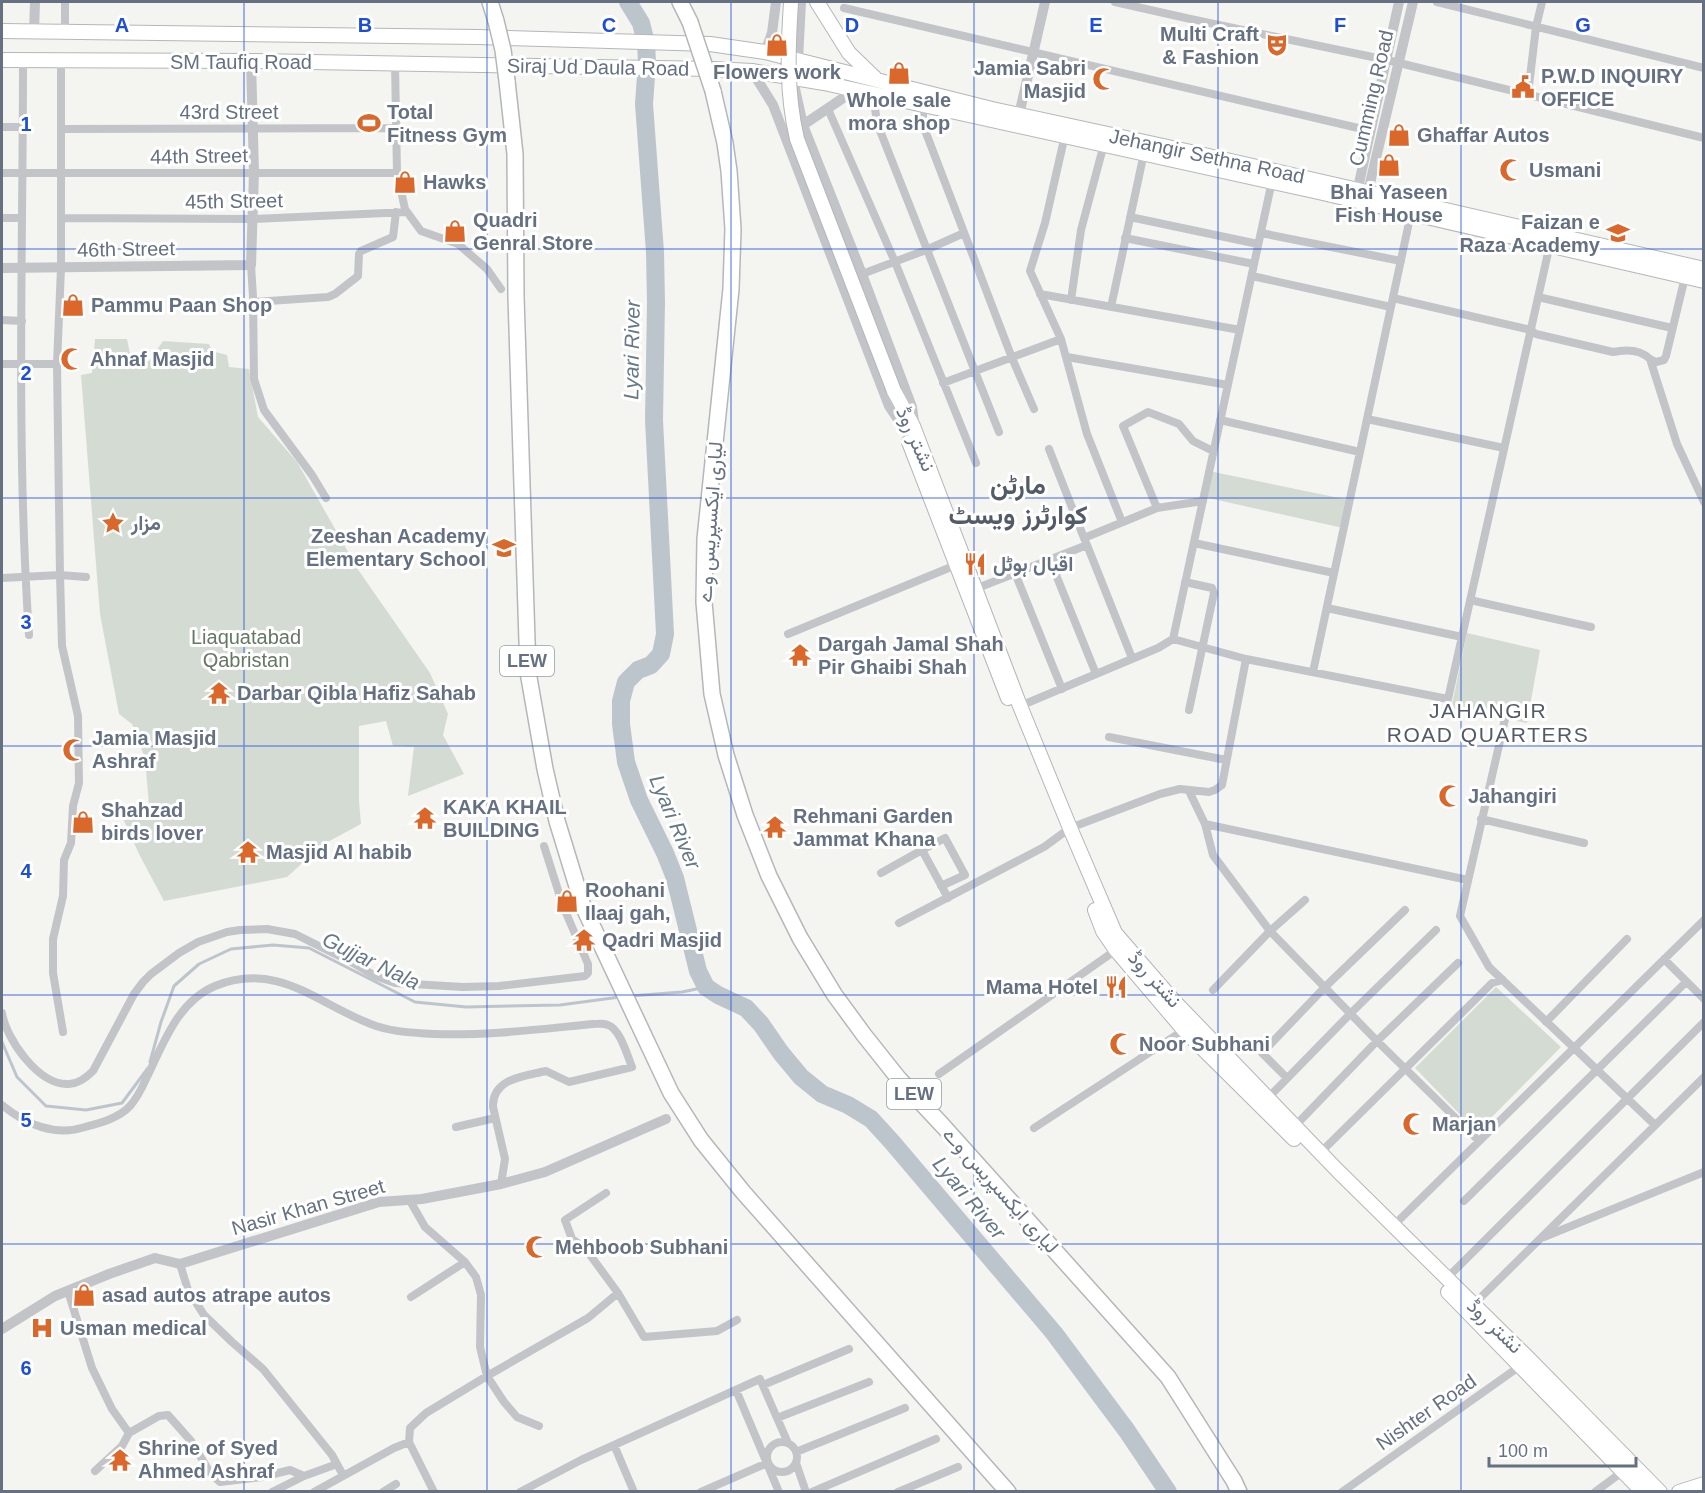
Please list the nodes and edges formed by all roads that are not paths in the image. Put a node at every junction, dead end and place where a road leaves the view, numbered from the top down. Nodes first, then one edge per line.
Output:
1 (34, 2) edge
2 (65, 2) edge
3 (490, 2) edge
4 (680, 2) edge
5 (791, 2) edge
6 (801, 2) edge
7 (817, 2) edge
8 (1046, 2) edge
9 (1115, 2) edge
10 (1399, 2) edge
11 (1413, 2) edge
12 (1437, 2) edge
13 (1542, 2) edge
14 (776, 7) edge
15 (844, 8) dead end
16 (801, 15) junction
17 (1536, 27) junction
18 (2, 31) edge
19 (34, 32) junction
20 (65, 32) junction
21 (710, 44) joint
22 (765, 52) junction
23 (1034, 53) junction
24 (2, 60) edge
25 (798, 60) junction
26 (23, 61) junction
27 (61, 61) junction
28 (251, 61) junction
29 (1392, 62) junction
30 (395, 64) junction
31 (481, 65) joint
32 (1704, 68) edge
33 (714, 69) joint
34 (752, 72) junction
35 (793, 78) junction
36 (877, 80) junction
37 (855, 90) junction
38 (877, 94) junction
39 (1528, 94) junction
40 (923, 104) junction
41 (828, 109) junction
42 (1019, 115) junction
43 (802, 125) junction
44 (2, 127) edge
45 (23, 127) junction
46 (253, 128) junction
47 (396, 128) junction
48 (62, 129) junction
49 (1371, 131) junction
50 (1065, 135) junction
51 (1704, 138) edge
52 (1104, 144) junction
53 (1144, 153) junction
54 (254, 172) junction
55 (2, 173) edge
56 (22, 173) junction
57 (397, 173) junction
58 (62, 174) junction
59 (1272, 181) junction
60 (1361, 197) junction
61 (396, 212) junction
62 (407, 212) junction
63 (1411, 213) junction
64 (1130, 217) junction
65 (2, 218) edge
66 (22, 218) junction
67 (61, 218) junction
68 (253, 219) junction
69 (1261, 233) junction
70 (964, 234) junction
71 (1125, 238) junction
72 (1258, 244) junction
73 (1550, 244) junction
74 (926, 250) junction
75 (1401, 261) junction
76 (895, 262) junction
77 (1254, 264) junction
78 (251, 266) junction
79 (2, 268) edge
80 (21, 268) junction
81 (61, 268) junction
82 (1704, 269) edge
83 (862, 274) junction
84 (1252, 276) junction
85 (1685, 277) junction
86 (1704, 281) edge
87 (501, 289) dead end
88 (1040, 294) junction
89 (1538, 297) junction
90 (1071, 300) junction
91 (253, 302) junction
92 (1392, 303) junction
93 (1111, 307) junction
94 (2, 320) edge
95 (22, 321) junction
96 (1672, 328) junction
97 (1240, 330) junction
98 (1531, 330) junction
99 (1061, 339) junction
100 (1066, 357) junction
101 (1012, 358) junction
102 (1650, 359) junction
103 (2, 364) edge
104 (21, 364) junction
105 (57, 364) junction
106 (974, 372) junction
107 (943, 383) junction
108 (1228, 385) junction
109 (1034, 410) dead end
110 (1367, 419) junction
111 (1220, 420) junction
112 (910, 426) junction
113 (999, 432) dead end
114 (1504, 447) junction
115 (1050, 449) dead end
116 (1214, 451) junction
117 (1360, 452) junction
118 (976, 463) dead end
119 (326, 498) dead end
120 (1203, 501) junction
121 (1704, 502) edge
122 (1157, 508) junction
123 (1122, 522) junction
124 (1086, 541) junction
125 (1194, 543) junction
126 (1050, 560) junction
127 (956, 565) junction
128 (1015, 573) junction
129 (1334, 573) junction
130 (60, 575) junction
131 (25, 577) junction
132 (86, 577) dead end
133 (2, 578) edge
134 (1185, 582) junction
135 (975, 589) junction
136 (1470, 600) junction
137 (1327, 608) junction
138 (1591, 627) dead end
139 (788, 634) dead end
140 (29, 635) dead end
141 (1462, 637) junction
142 (1173, 639) junction
143 (1203, 647) junction
144 (1132, 658) junction
145 (1246, 659) junction
146 (1313, 672) junction
147 (1096, 674) junction
148 (1062, 689) junction
149 (1020, 706) junction
150 (1189, 710) dead end
151 (1505, 720) dead end
152 (1109, 736) dead end
153 (1226, 760) junction
154 (1189, 791) junction
155 (1481, 819) junction
156 (1205, 824) junction
157 (1066, 831) junction
158 (1584, 843) dead end
159 (544, 846) dead end
160 (922, 850) junction
161 (881, 873) dead end
162 (1468, 880) junction
163 (941, 886) junction
164 (948, 898) junction
165 (1305, 900) dead end
166 (1405, 910) dead end
167 (1704, 920) edge
168 (899, 923) dead end
169 (1436, 930) dead end
170 (1270, 931) junction
171 (1627, 939) dead end
172 (1116, 950) junction
173 (1664, 959) junction
174 (1458, 963) dead end
175 (1503, 981) junction
176 (1686, 982) junction
177 (1325, 987) junction
178 (1214, 990) dead end
179 (1704, 999) edge
180 (2, 1013) edge
181 (1351, 1014) junction
182 (1546, 1022) junction
183 (1704, 1022) edge
184 (1184, 1030) junction
185 (63, 1032) dead end
186 (1377, 1041) junction
187 (1574, 1048) junction
188 (1406, 1069) junction
189 (1597, 1070) junction
190 (939, 1074) dead end
191 (1704, 1077) edge
192 (1287, 1078) junction
193 (1268, 1098) junction
194 (1627, 1098) junction
195 (2, 1105) edge
196 (495, 1118) junction
197 (666, 1119) dead end
198 (1655, 1125) junction
199 (1294, 1126) junction
200 (456, 1127) dead end
201 (1034, 1128) dead end
202 (1479, 1141) junction
203 (1320, 1153) junction
204 (1704, 1172) edge
205 (501, 1184) junction
206 (606, 1193) dead end
207 (409, 1200) junction
208 (1464, 1201) dead end
209 (1393, 1226) junction
210 (1541, 1238) junction
211 (465, 1262) junction
212 (180, 1264) junction
213 (1447, 1278) junction
214 (68, 1291) junction
215 (618, 1293) junction
216 (411, 1298) dead end
217 (1473, 1305) junction
218 (737, 1320) dead end
219 (2, 1329) edge
220 (849, 1349) dead end
221 (1524, 1363) junction
222 (487, 1376) junction
223 (869, 1382) dead end
224 (763, 1384) junction
225 (736, 1390) junction
226 (905, 1408) dead end
227 (777, 1418) junction
228 (539, 1426) dead end
229 (129, 1433) junction
230 (936, 1439) dead end
231 (409, 1442) junction
232 (788, 1443) junction
233 (614, 1445) junction
234 (796, 1452) junction
235 (767, 1463) junction
236 (796, 1463) junction
237 (337, 1464) junction
238 (957, 1467) dead end
239 (1628, 1467) junction
240 (96, 1471) dead end
241 (343, 1474) junction
242 (304, 1476) junction
243 (396, 1484) dead end
244 (1704, 1484) edge
245 (272, 1491) edge
246 (314, 1491) edge
247 (383, 1491) edge
248 (434, 1491) edge
249 (520, 1491) edge
250 (634, 1491) edge
251 (700, 1491) edge
252 (779, 1491) edge
253 (806, 1491) edge
254 (812, 1491) edge
255 (898, 1491) edge
256 (1008, 1491) edge
257 (1239, 1491) edge
258 (1342, 1491) edge
259 (1595, 1491) edge
260 (1643, 1491) edge
261 (1660, 1491) edge
262 (1679, 1491) edge

1 - 19 street
2 - 20 street
3 - 256 highway, LEW, bridge
4 - 257 highway, لیاری ایکسپریس وے / LEW, bridge
5 - 112 main road, نشتر روڈ, bridge
6 - 16 street
7 - 36 main road
8 - 23 street
9 - 29 street
10 - 29 street, Cumming Road
11 - 29 street, Cumming Road
12 - 17 street
13 - 17 street
14 - 16 street
14 - 22 street
15 - 23 street
16 - 25 street
17 - 32 street
17 - 39 street
18 - 19 main road, Siraj Ud Daula Road
19 - 20 main road, Siraj Ud Daula Road
20 - 21 main road, Siraj Ud Daula Road, bridge
21 - 22 main road, Jehangir Sethna Road
22 - 25 main road, Jehangir Sethna Road
23 - 42 street
23 - 49 street
24 - 26 main road, SM Taufiq Road
25 - 36 main road, Jehangir Sethna Road
26 - 27 main road, SM Taufiq Road
26 - 45 street
27 - 28 main road, SM Taufiq Road
27 - 48 street
28 - 30 main road, SM Taufiq Road
28 - 46 street
29 - 39 street
29 - 49 street, Cumming Road
29 - 60 street, Cumming Road
30 - 31 main road, SM Taufiq Road
30 - 47 street
31 - 33 main road, Siraj Ud Daula Road, bridge
33 - 34 main road, Jehangir Sethna Road
34 - 35 main road, Jehangir Sethna Road
34 - 112 street, نشتر روڈ
35 - 37 main road, Jehangir Sethna Road
35 - 43 street, نشتر روڈ
36 - 42 main road, Jehangir Sethna Road
37 - 38 main road, Jehangir Sethna Road
37 - 41 street
38 - 40 main road, Jehangir Sethna Road
38 - 74 street
39 - 51 street
40 - 50 main road, Jehangir Sethna Road
40 - 70 street
41 - 43 street
41 - 76 street
42 - 60 main road, Jehangir Sethna Road
43 - 83 street, نشتر روڈ
44 - 45 street
45 - 56 street
46 - 47 street, 43rd Street
46 - 48 street, 43rd Street
46 - 54 street
47 - 57 street
48 - 58 street
49 - 60 street, Cumming Road
50 - 52 main road, Jehangir Sethna Road
50 - 88 street
52 - 53 main road, Jehangir Sethna Road
52 - 90 street
53 - 59 main road, Jehangir Sethna Road
53 - 64 street
54 - 57 street, 44th Street
54 - 58 street, 44th Street
54 - 68 street
55 - 56 street, 44th Street
56 - 58 street, 44th Street
56 - 66 street
57 - 62 street
58 - 67 street
59 - 60 main road, Jehangir Sethna Road
59 - 69 street
60 - 63 main road, Jehangir Sethna Road
60 - 82 main road, Jehangir Sethna Road
61 - 62 street, 45th Street
61 - 68 street, 45th Street
61 - 91 street
62 - 87 street
63 - 73 main road, Jehangir Sethna Road
63 - 75 street
64 - 71 street
64 - 72 street
65 - 66 street
66 - 80 street
67 - 68 street, 45th Street
67 - 81 street
68 - 78 street
69 - 72 street
69 - 75 street
70 - 74 street
70 - 101 street
71 - 77 street
71 - 93 street
72 - 77 street
73 - 85 main road, Jehangir Sethna Road
73 - 89 street
74 - 76 street
74 - 106 street
75 - 92 street
76 - 83 street
76 - 107 street
77 - 84 street
78 - 81 street, 46th Street
78 - 91 street
79 - 80 street, 46th Street
80 - 81 street, 46th Street
80 - 95 street
81 - 105 street
83 - 112 street, نشتر روڈ
84 - 92 street
84 - 97 street
85 - 86 main road, Jehangir Sethna Road
85 - 96 street
88 - 90 street
88 - 99 street
89 - 96 street
89 - 98 street
90 - 93 street
91 - 119 street
92 - 98 street
92 - 110 street
93 - 97 street
94 - 95 street
95 - 104 street
96 - 102 street
97 - 108 street
98 - 102 street
98 - 114 street
99 - 100 street
99 - 101 street
100 - 108 street
100 - 123 street
101 - 106 street
101 - 109 street
102 - 121 street
103 - 104 street
104 - 105 street
104 - 131 street
105 - 130 street
106 - 107 street
106 - 113 street
107 - 118 street
108 - 111 street
110 - 114 street
110 - 117 street
111 - 116 street
111 - 117 street
112 - 127 main road, نشتر روڈ
112 - 135 main road, نشتر روڈ
114 - 136 street
115 - 124 street
116 - 120 street
116 - 122 street
117 - 129 street
120 - 122 street
120 - 125 street
122 - 123 street
123 - 124 street
124 - 126 street
124 - 144 street
125 - 129 street
125 - 134 street
126 - 128 street
126 - 147 street
127 - 139 street
127 - 157 main road, نشتر روڈ
128 - 135 street
128 - 148 street
129 - 137 street
130 - 131 street
130 - 132 street
130 - 185 street
131 - 133 street
131 - 140 street
134 - 142 street
134 - 143 street
135 - 149 main road, نشتر روڈ
136 - 138 street
136 - 141 street
137 - 141 street
137 - 146 street
141 - 146 street
142 - 143 street
142 - 144 street
143 - 145 street
143 - 150 street
144 - 147 street
145 - 146 street
145 - 153 street
147 - 148 street
148 - 149 street
149 - 157 main road, نشتر روڈ
151 - 155 street
152 - 153 street
153 - 154 street
154 - 156 street
154 - 157 street
155 - 158 street
155 - 162 street
156 - 162 street
156 - 170 street
157 - 164 street
157 - 172 main road, نشتر روڈ
157 - 193 main road, نشتر روڈ
159 - 180 street
160 - 161 street
160 - 163 street
160 - 163 street
162 - 175 street
163 - 164 street
164 - 168 street
165 - 170 street
166 - 177 street
167 - 173 street
169 - 181 street
170 - 177 street
170 - 178 street
171 - 182 street
172 - 184 main road, نشتر روڈ
172 - 190 street
173 - 176 street
173 - 187 street
174 - 186 street
175 - 182 street
175 - 188 street
176 - 179 street
176 - 189 street
177 - 181 street
177 - 192 street
181 - 186 street
181 - 192 street
182 - 187 street
183 - 194 street
184 - 201 street
184 - 221 main road, نشتر روڈ
186 - 188 street
186 - 199 street
187 - 189 street
187 - 202 street
188 - 202 street
188 - 203 street
189 - 194 street
189 - 208 street
191 - 198 street
192 - 193 street
193 - 199 main road, نشتر روڈ
194 - 198 street
194 - 213 street
195 - 196 street
196 - 200 street
196 - 205 street
197 - 205 street, Nasir Khan Street
198 - 210 street
199 - 203 main road, نشتر روڈ
202 - 209 street
203 - 209 main road, نشتر روڈ
204 - 210 street
205 - 207 street, Nasir Khan Street
206 - 215 street
207 - 211 street
207 - 212 street, Nasir Khan Street
209 - 213 main road, نشتر روڈ
210 - 217 street
211 - 216 street
211 - 222 street
212 - 214 street, Nasir Khan Street
212 - 237 street
213 - 217 main road, نشتر روڈ
214 - 219 street, Nasir Khan Street
214 - 229 street
215 - 218 street
215 - 222 street
217 - 221 main road, نشتر روڈ
220 - 224 street
221 - 239 main road, نشتر روڈ
221 - 258 street, Nishter Road
222 - 228 street
222 - 231 street
223 - 227 street
224 - 225 street
224 - 227 street
225 - 233 street
225 - 235 street
226 - 234 street
227 - 232 street
229 - 240 street
229 - 242 street
230 - 254 street
231 - 241 street
231 - 248 street
232 - 234 street
232 - 235 street
233 - 249 street
233 - 250 street
234 - 236 street
235 - 236 street
235 - 251 street
235 - 252 street
236 - 253 street
237 - 241 street
237 - 242 street
238 - 255 street
239 - 259 street
239 - 260 main road, نشتر روڈ
239 - 261 main road, نشتر روڈ
241 - 246 street
242 - 245 street
243 - 247 street
244 - 262 main road

